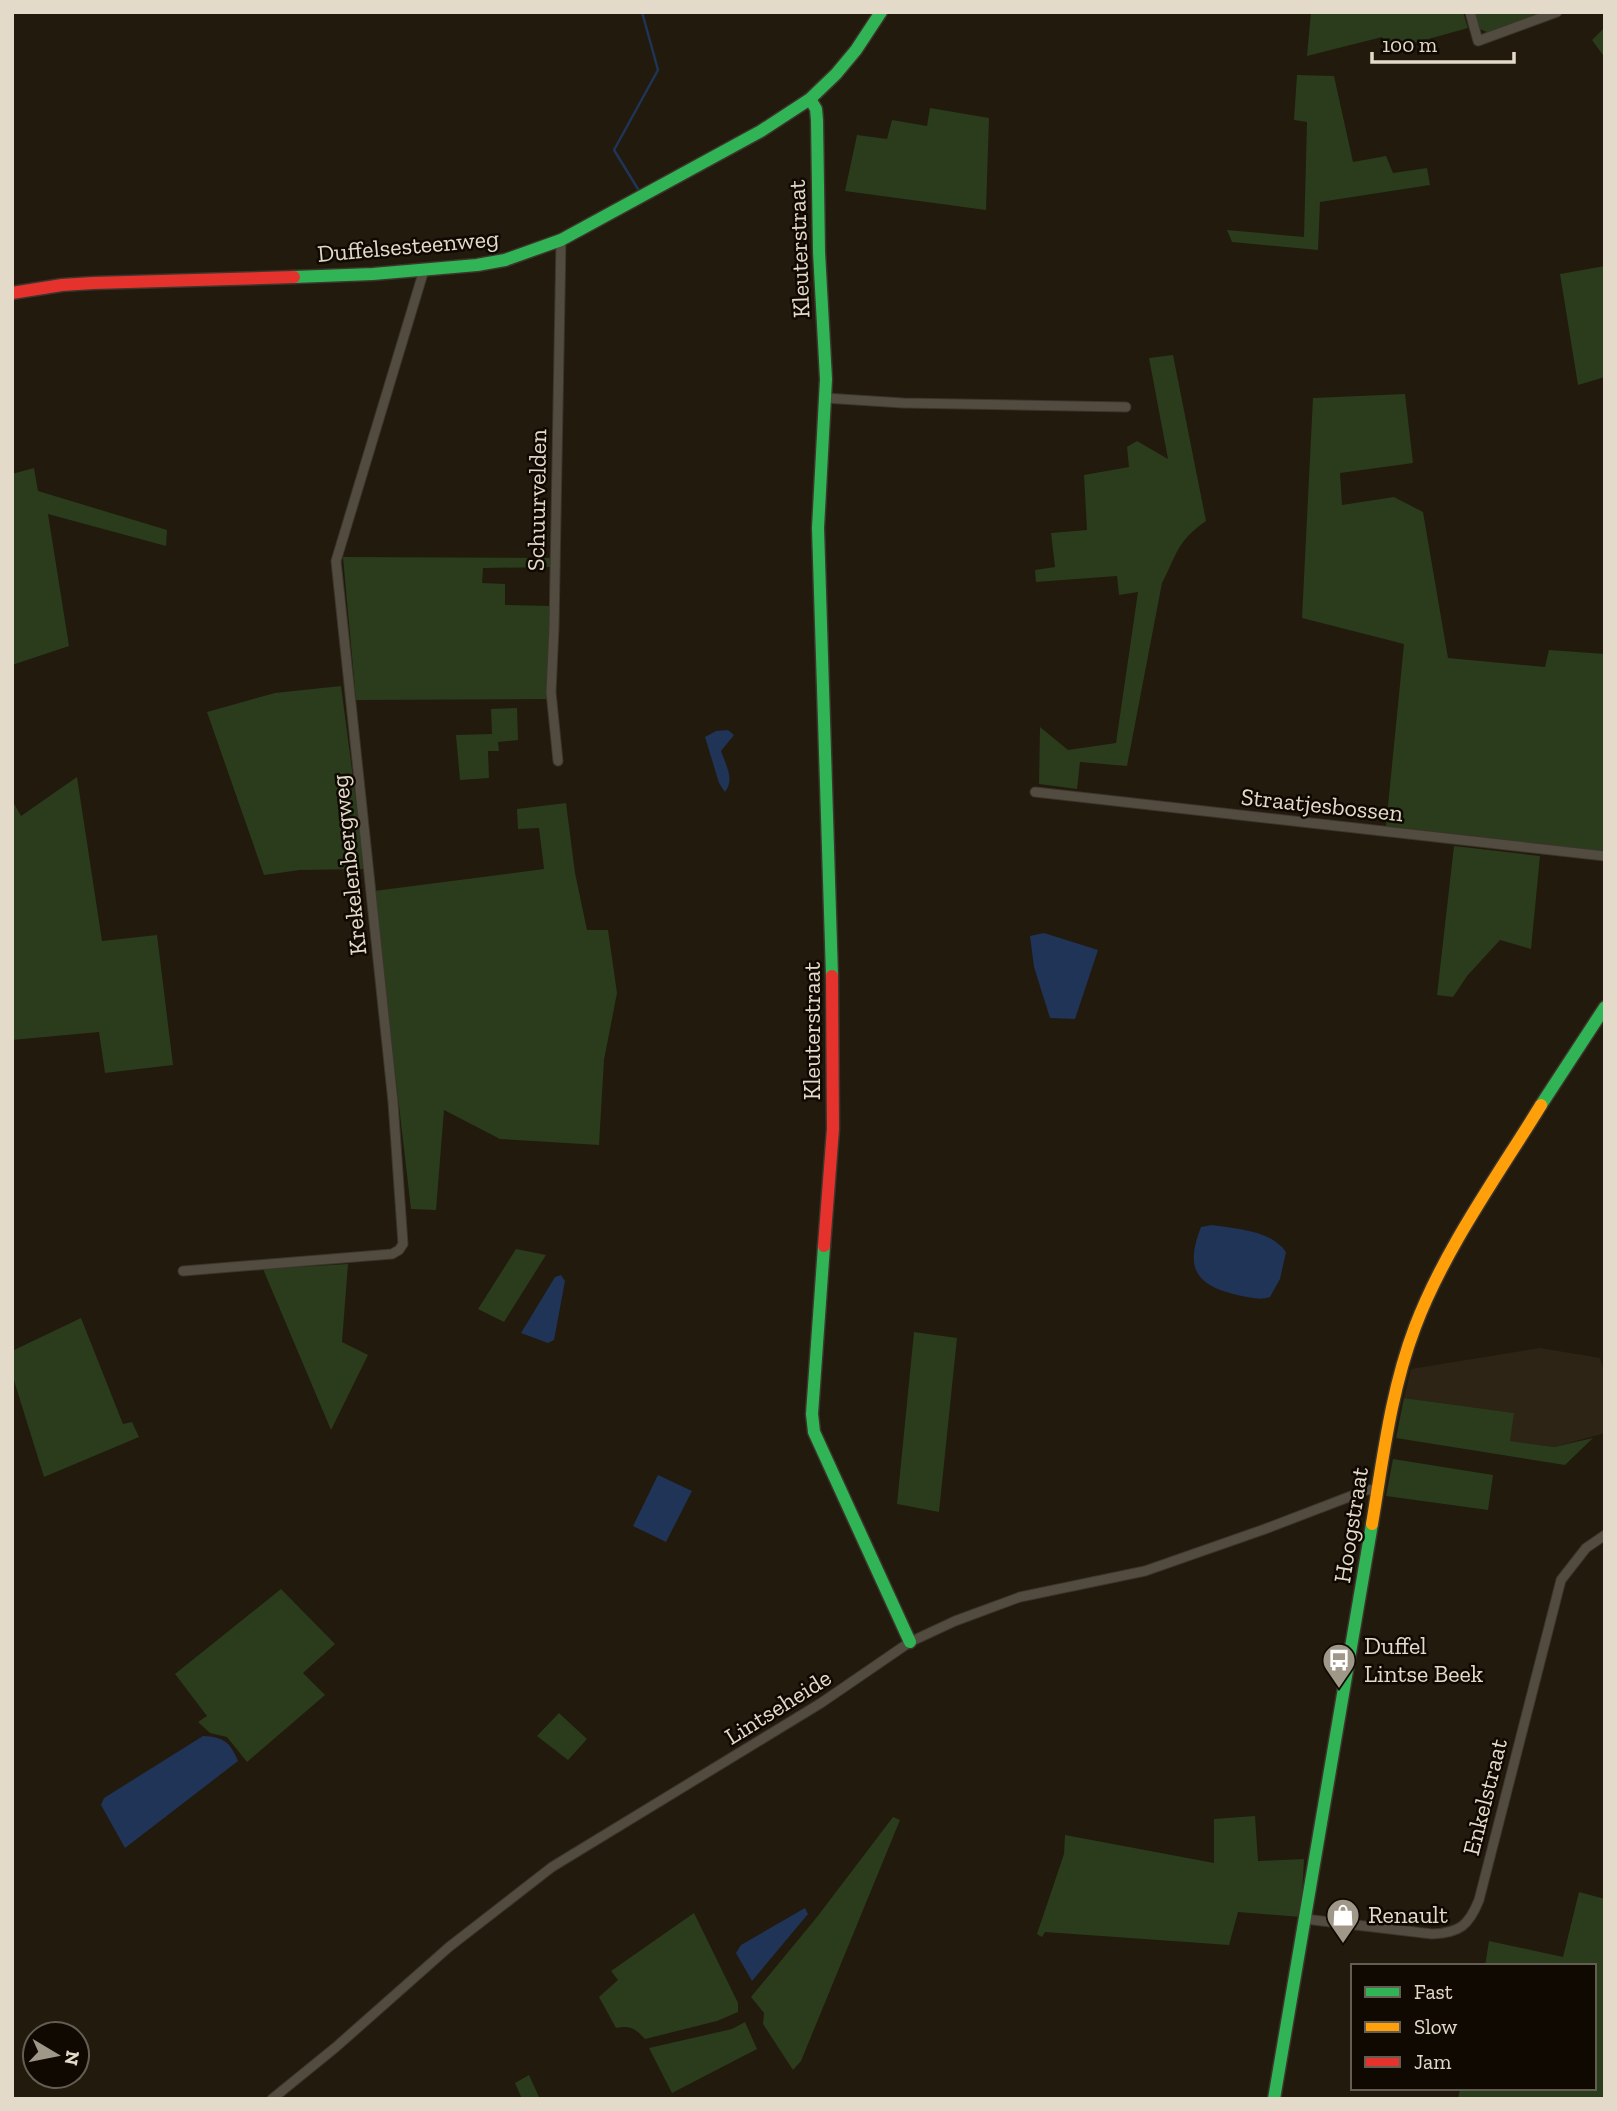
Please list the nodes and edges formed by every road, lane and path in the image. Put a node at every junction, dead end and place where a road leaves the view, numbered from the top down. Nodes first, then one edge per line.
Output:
1 (881, 12) edge
2 (1470, 12) edge
3 (1557, 12) edge
4 (810, 99) junction
5 (561, 240) junction
6 (424, 270) junction
7 (12, 293) edge
8 (825, 398) junction
9 (1126, 408) dead end
10 (558, 761) dead end
11 (1035, 792) dead end
12 (1605, 856) edge
13 (1605, 1007) edge
14 (183, 1271) dead end
15 (1378, 1489) junction
16 (1605, 1535) edge
17 (910, 1643) junction
18 (1305, 1919) junction
19 (272, 2099) edge
20 (1274, 2099) edge

1 - 4 street, Duffelsesteenweg
2 - 3 street
4 - 5 street, Duffelsesteenweg
4 - 8 street, Kleuterstraat
5 - 6 street, Duffelsesteenweg
5 - 10 street, Schuurvelden
6 - 7 street, Duffelsesteenweg
6 - 14 street, Krekelenbergweg
8 - 9 street
8 - 17 street, Kleuterstraat
11 - 12 street, Straatjesbossen
13 - 15 street, Hoogstraat
15 - 17 street, Lintseheide
15 - 18 street, Hoogstraat
16 - 18 street, Enkelstraat
17 - 19 street, Lintseheide
18 - 20 street, Hoogstraat

